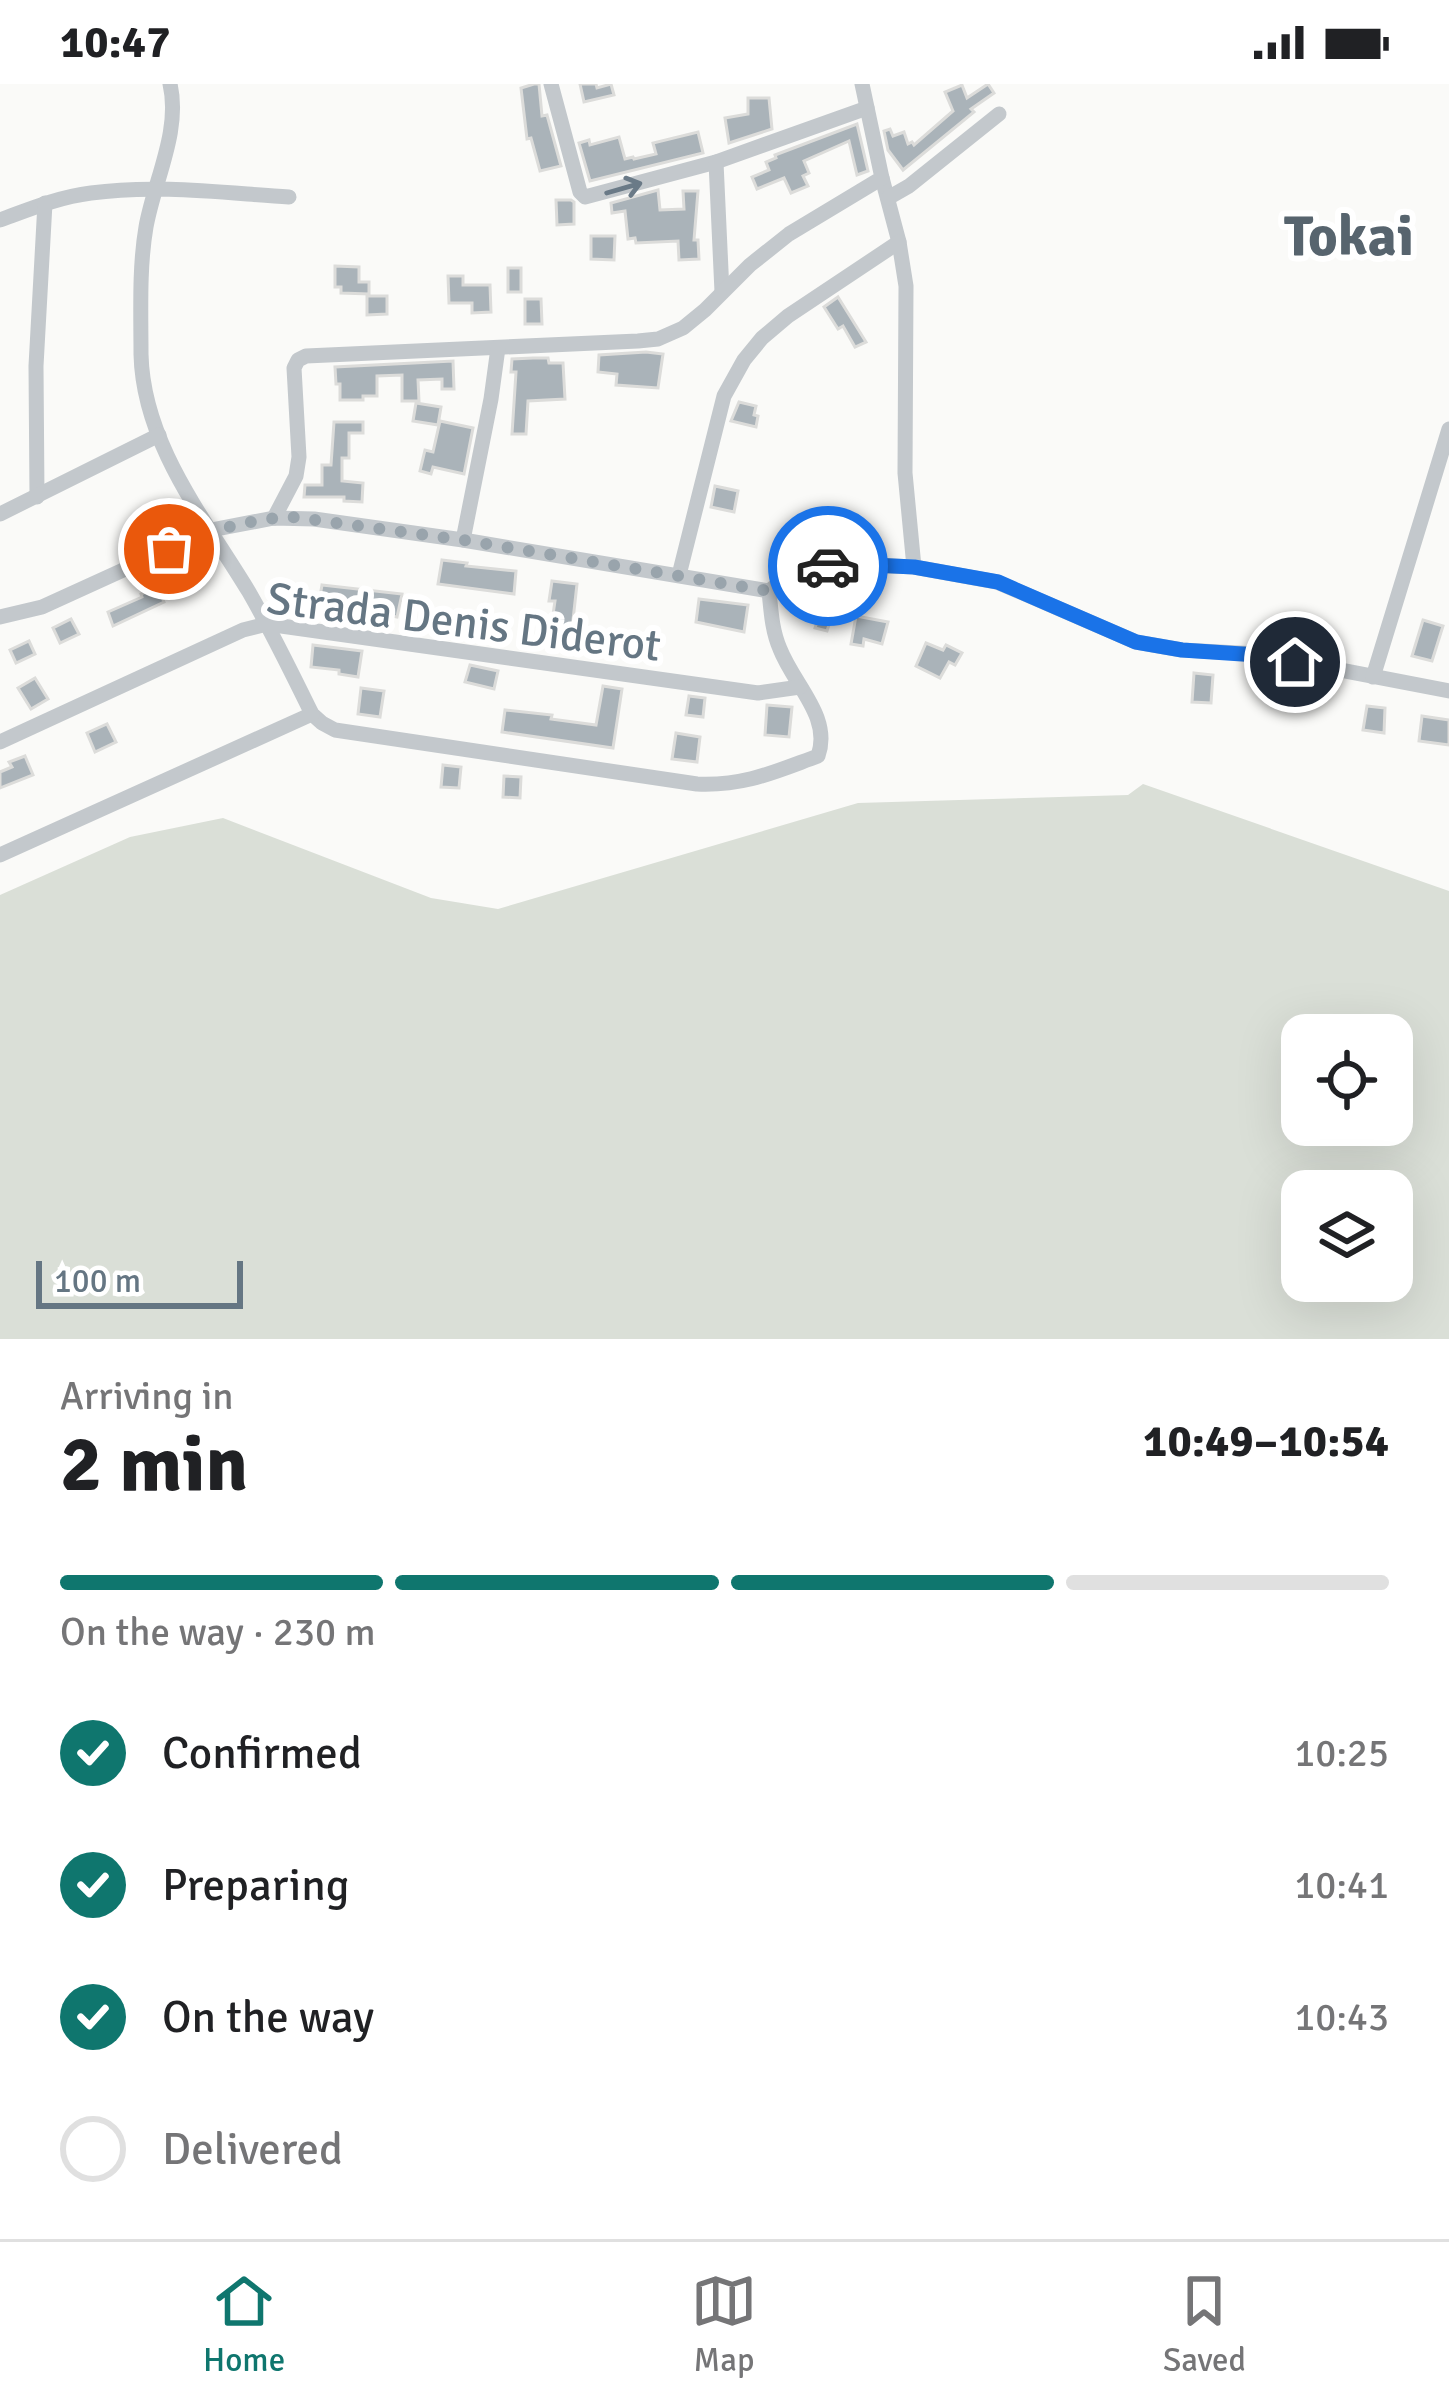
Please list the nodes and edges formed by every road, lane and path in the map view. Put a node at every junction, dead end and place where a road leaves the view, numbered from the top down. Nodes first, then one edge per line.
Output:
1 (170, 84) edge
2 (551, 84) edge
3 (862, 84) edge
4 (867, 108) junction
5 (999, 114) dead end
6 (716, 162) junction
7 (882, 178) junction
8 (155, 190) junction
9 (289, 197) dead end
10 (888, 197) junction
11 (45, 203) junction
12 (0, 220) edge
13 (899, 242) junction
14 (722, 292) junction
15 (497, 348) junction
16 (1449, 429) edge
17 (159, 435) junction
18 (37, 497) junction
19 (0, 514) edge
20 (274, 518) junction
21 (212, 530) junction
22 (463, 540) junction
23 (914, 567) junction
24 (679, 575) junction
25 (769, 591) junction
26 (0, 617) edge
27 (267, 624) junction
28 (1373, 677) junction
29 (800, 687) junction
30 (1449, 692) edge
31 (312, 714) junction
32 (0, 742) edge
33 (0, 855) edge

1 - 8 street
2 -> 6 street
3 - 4 street
4 - 6 street
4 - 7 street
5 - 10 street
6 - 14 street
7 - 10 street
7 - 14 street
8 - 9 street
8 - 11 street
8 - 17 street
10 - 13 street
11 - 12 street
11 - 18 street
13 - 23 street
13 - 24 street
14 - 15 street
15 - 20 street
15 - 22 street
16 - 28 street
17 - 18 street
17 - 21 street
18 - 19 street
20 - 21 street
20 - 22 street
21 - 26 street
21 - 27 street
22 - 24 street
23 - 25 street
23 - 28 street
24 - 25 street
25 - 29 street
27 - 29 street, Strada Denis Diderot
27 - 31 street
27 - 32 street, Strada Denis Diderot
28 - 30 street
29 - 31 street
31 - 33 street

